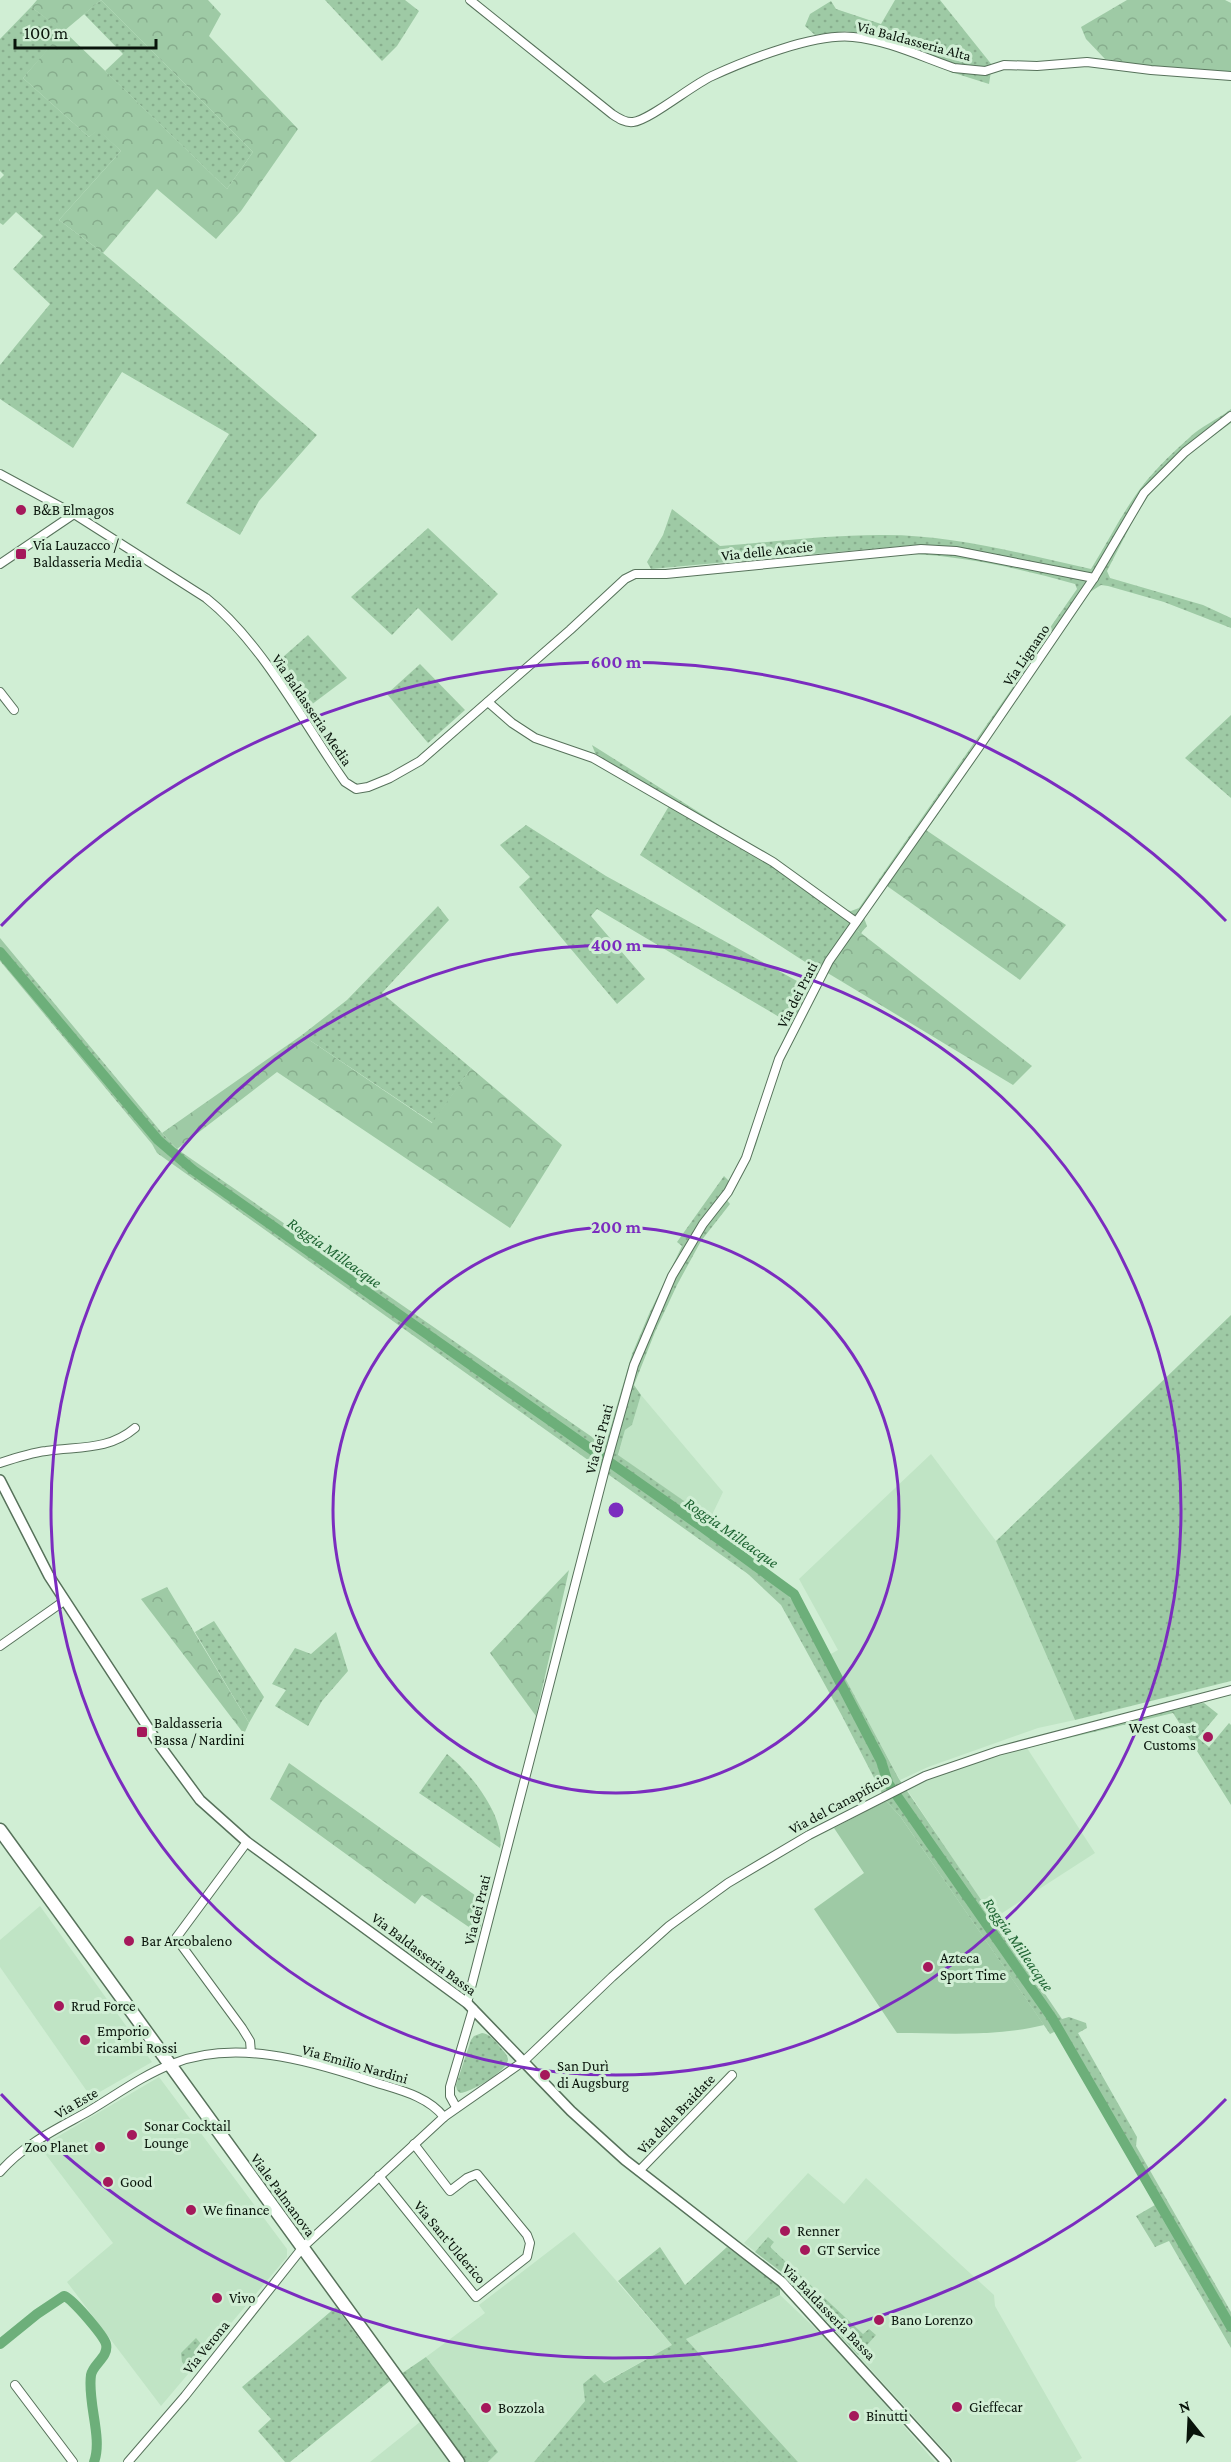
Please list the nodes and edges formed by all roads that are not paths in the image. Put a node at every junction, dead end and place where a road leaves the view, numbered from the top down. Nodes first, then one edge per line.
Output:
1 (470, 0) edge
2 (1231, 76) edge
3 (1231, 416) edge
4 (0, 474) edge
5 (74, 514) junction
6 (0, 564) edge
7 (1094, 578) junction
8 (0, 692) edge
9 (488, 702) junction
10 (14, 710) dead end
11 (856, 922) junction
12 (135, 1428) dead end
13 (0, 1462) edge
14 (0, 1480) edge
15 (64, 1601) junction
16 (0, 1646) edge
17 (1231, 1690) edge
18 (0, 1830) edge
19 (247, 1842) junction
20 (470, 2006) junction
21 (251, 2053) junction
22 (524, 2061) junction
23 (170, 2064) junction
24 (732, 2076) dead end
25 (456, 2108) junction
26 (444, 2117) junction
27 (414, 2144) junction
28 (639, 2170) junction
29 (0, 2172) edge
30 (379, 2176) junction
31 (303, 2247) junction
32 (15, 2385) dead end
33 (73, 2462) edge
34 (128, 2462) edge
35 (458, 2462) edge
36 (946, 2462) edge

1 - 2 street, Via Baldasseria Alta
3 - 7 street, Via Lignano
4 - 5 street, Via Baldasseria Media
5 - 6 street
5 - 9 street, Via Baldasseria Media
7 - 9 street, Via delle Acacie
7 - 11 street, Via Lignano
8 - 10 street
9 - 11 street
11 - 20 street, Via dei Prati
12 - 13 street
14 - 15 street, Via Baldasseria Bassa
15 - 16 street
15 - 19 street, Via Baldasseria Bassa
17 - 22 street, Via del Canapificio
18 - 23 main road, Viale Palmanova
19 - 20 street, Via Baldasseria Bassa
19 - 21 street
20 - 22 street, Via Baldasseria Bassa
20 - 25 street
21 - 23 street, Via Emilio Nardini
21 - 26 street, Via Emilio Nardini
22 - 25 street
22 - 28 street, Via Baldasseria Bassa
23 - 29 street, Via Este
23 - 31 main road, Viale Palmanova
24 - 28 street, Via della Braidate
25 - 26 street
26 - 27 street
27 - 30 street
27 - 30 street, Via Sant'Ulderico
28 - 36 street, Via Baldasseria Bassa
30 - 31 street
31 - 34 street, Via Verona
31 - 35 main road, Viale Palmanova
32 - 33 street

